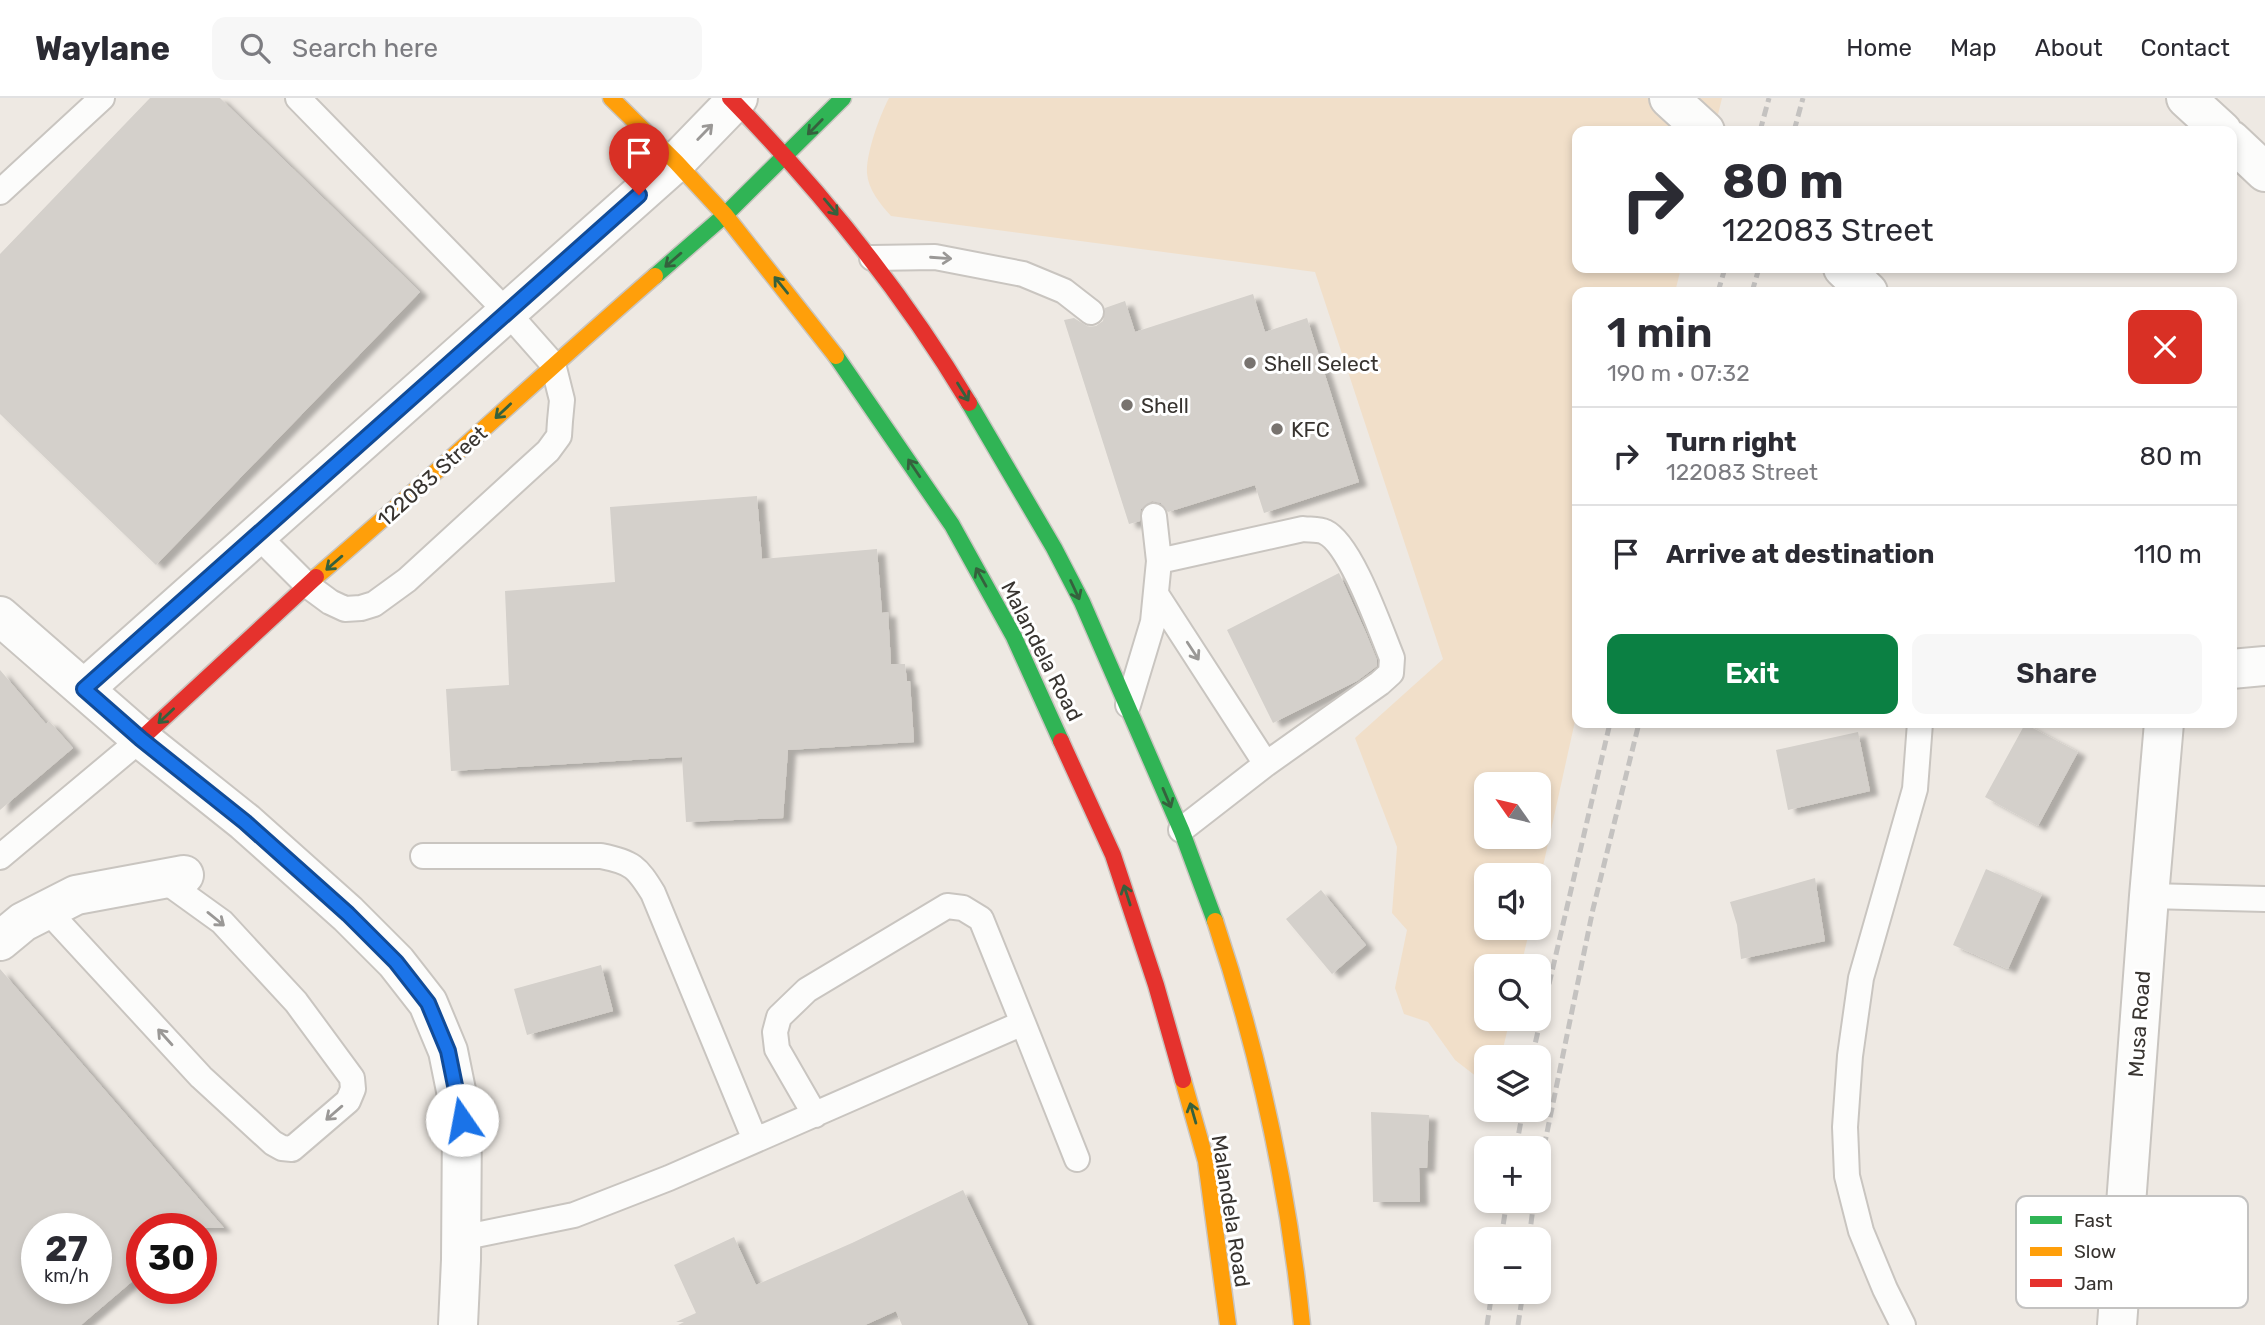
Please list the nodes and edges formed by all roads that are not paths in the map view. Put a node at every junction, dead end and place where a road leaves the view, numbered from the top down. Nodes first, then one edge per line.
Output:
1 (102, 98) edge
2 (298, 98) edge
3 (611, 98) edge
4 (843, 98) edge
5 (1670, 98) edge
6 (2186, 98) edge
7 (734, 99) edge
8 (1699, 126) edge
9 (2217, 126) edge
10 (2237, 146) edge
11 (786, 156) junction
12 (677, 162) junction
13 (2265, 172) edge
14 (0, 192) edge
15 (725, 215) junction
16 (872, 258) junction
17 (1848, 273) edge
18 (1863, 287) edge
19 (1091, 312) dead end
20 (507, 313) junction
21 (553, 364) junction
22 (1154, 516) dead end
23 (258, 536) junction
24 (1159, 561) junction
25 (307, 585) junction
26 (1156, 594) junction
27 (0, 616) edge
28 (2265, 666) edge
29 (2237, 668) edge
30 (84, 689) junction
31 (1128, 705) junction
32 (1920, 728) edge
33 (2164, 728) edge
34 (141, 739) junction
35 (1266, 764) junction
36 (1181, 830) junction
37 (423, 856) dead end
38 (0, 857) edge
39 (173, 877) joint
40 (2149, 896) junction
41 (2265, 899) edge
42 (47, 910) junction
43 (0, 941) edge
44 (1023, 1023) junction
45 (815, 1115) junction
46 (755, 1140) junction
47 (1077, 1159) dead end
48 (2127, 1196) edge
49 (461, 1238) junction
50 (458, 1325) edge
51 (1228, 1325) edge
52 (1302, 1325) edge
53 (1903, 1325) edge

1 - 14 lane
2 - 20 lane
3 - 12 main road, Malandela Road
4 -> 11 main road
5 - 8 street
6 - 9 street
7 - 11 main road
12 -> 7 street
10 - 13 street
11 - 15 main road
11 -> 16 main road
12 - 15 main road, Malandela Road
12 - 20 street
15 -> 21 main road, 122083 Street
51 -> 15 main road, Malandela Road
16 -> 19 lane
16 -> 31 main road
17 - 18 street
20 - 21 lane
20 - 23 street
21 -> 25 main road, 122083 Street
21 - 25 lane
22 - 24 lane
23 - 25 lane
23 - 30 street
24 - 26 lane
24 - 35 lane
25 -> 34 main road, 122083 Street
26 - 31 lane
26 -> 35 lane
27 - 30 street
28 - 29 street
30 - 34 street
31 -> 36 main road
32 - 53 lane
33 - 40 street, Musa Road
34 - 38 lane
34 - 49 street
35 - 36 lane
36 - 52 main road
37 - 46 lane
39 - 42 street
39 -> 42 lane
40 - 41 lane
40 - 48 street, Musa Road
42 - 43 street
44 - 45 lane
44 - 45 lane
44 - 47 lane
45 - 46 lane
46 - 49 lane
49 - 50 street

